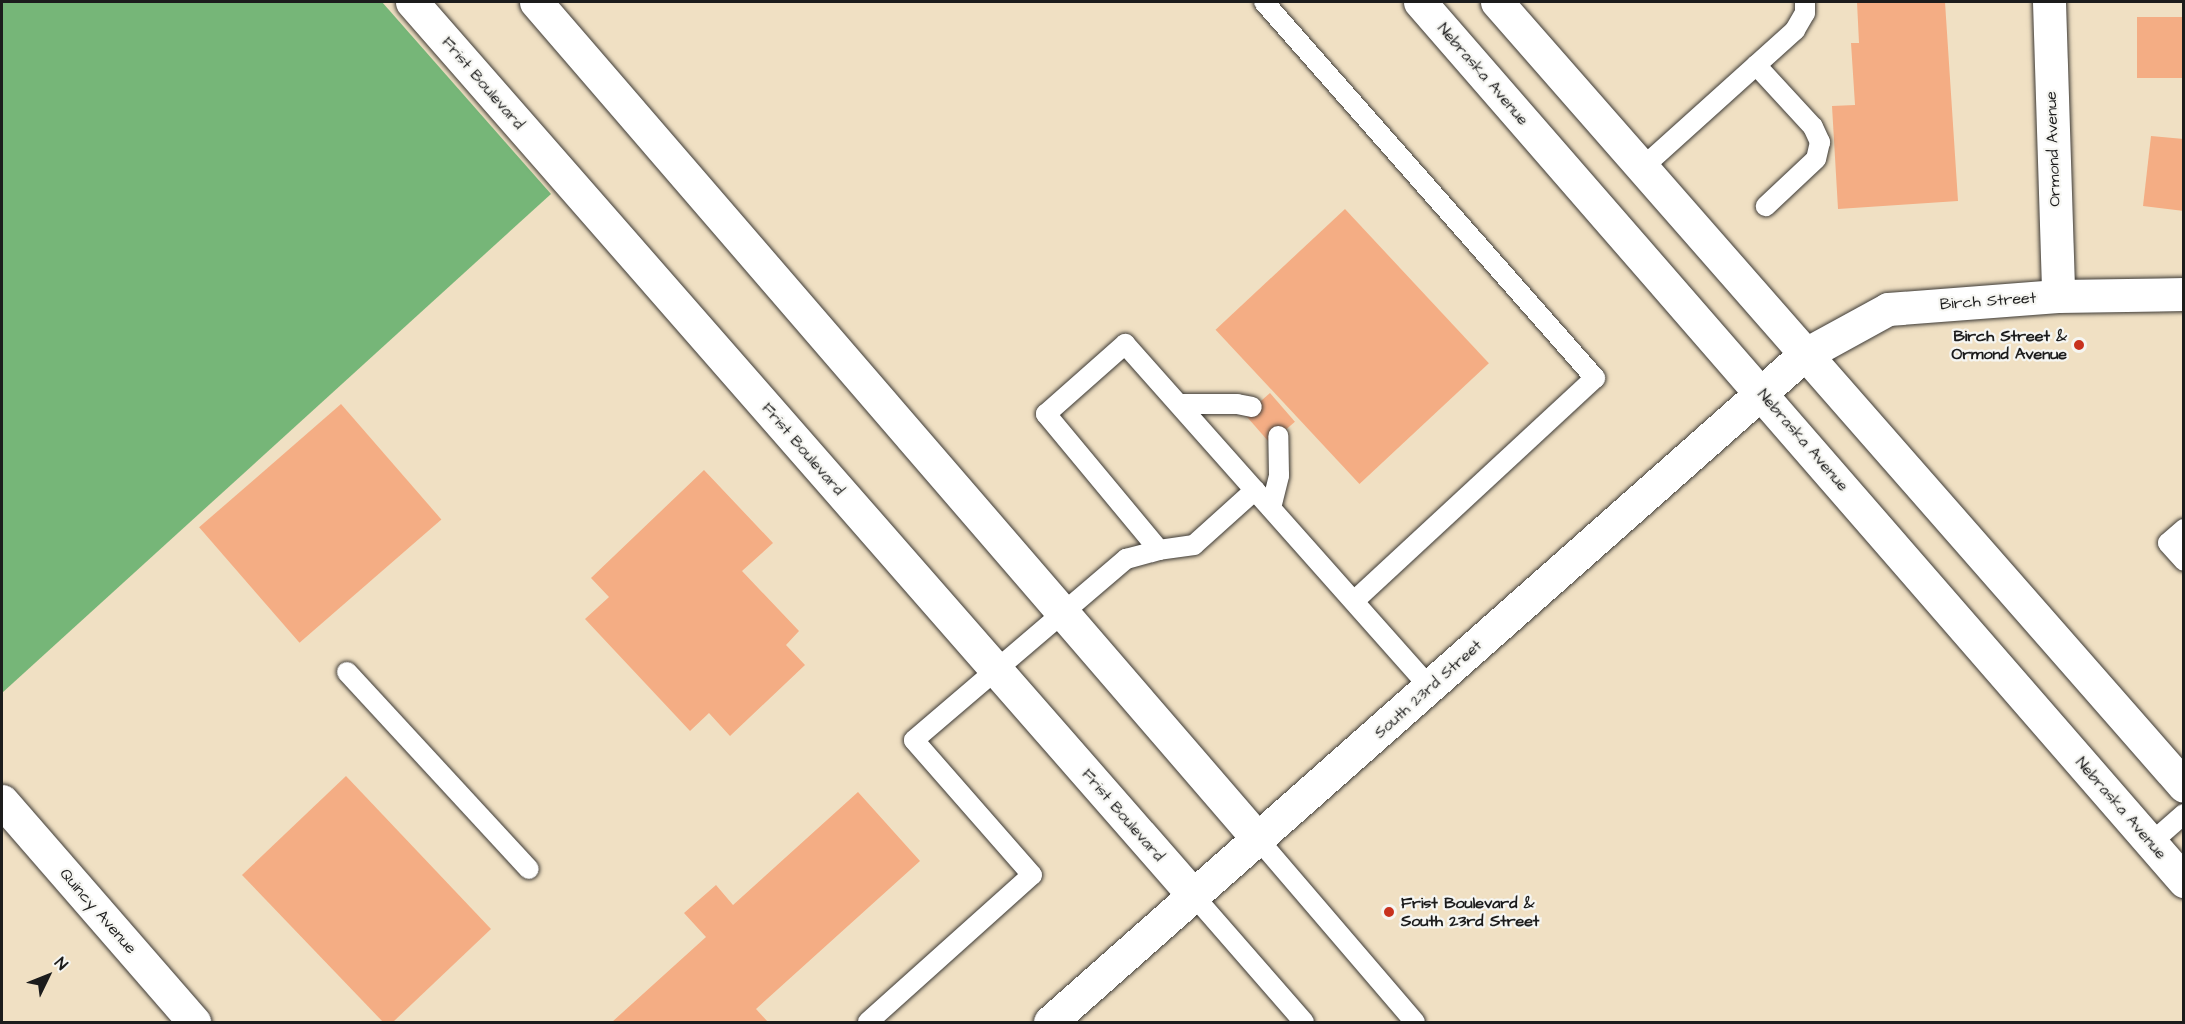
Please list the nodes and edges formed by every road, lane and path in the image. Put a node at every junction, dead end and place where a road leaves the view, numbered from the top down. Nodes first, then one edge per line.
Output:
1 (412, 2) edge
2 (536, 2) edge
3 (1264, 2) edge
4 (1420, 2) edge
5 (1497, 2) edge
6 (1805, 2) edge
7 (2049, 2) edge
8 (1756, 65) junction
9 (1642, 168) junction
10 (1766, 206) dead end
11 (2184, 294) edge
12 (2058, 296) junction
13 (1804, 355) junction
14 (1760, 391) junction
15 (1179, 404) junction
16 (1252, 407) dead end
17 (1278, 436) dead end
18 (1255, 490) junction
19 (1270, 508) junction
20 (2184, 529) edge
21 (1159, 550) junction
22 (2184, 561) edge
23 (1354, 601) junction
24 (1063, 613) junction
25 (997, 671) junction
26 (347, 672) dead end
27 (1430, 687) junction
28 (2184, 786) edge
29 (2, 801) edge
30 (2184, 814) edge
31 (1258, 839) junction
32 (2151, 843) junction
33 (529, 869) dead end
34 (2184, 881) edge
35 (1194, 896) junction
36 (194, 1023) edge
37 (868, 1023) edge
38 (1050, 1023) edge
39 (1304, 1023) edge
40 (1415, 1023) edge

1 - 25 street, Frist Boulevard
2 - 24 street
3 - 23 lane
4 - 14 street, Nebraska Avenue
5 - 9 street
6 - 8 lane
7 - 12 street, Ormond Avenue
8 - 9 lane
8 - 10 lane
9 - 13 street
11 - 12 street, Birch Street
12 - 13 street, Birch Street
13 - 14 street, South 23rd Street
13 - 28 street
14 - 27 street, South 23rd Street
14 - 32 street, Nebraska Avenue
15 - 16 lane
15 - 18 lane
15 - 21 lane
17 - 19 lane
18 - 19 lane
18 - 21 lane
19 - 23 lane
20 - 22 lane
21 - 24 lane
23 - 27 lane
24 - 25 lane
24 - 31 street
25 - 35 street, Frist Boulevard
25 - 37 lane
26 - 33 lane
27 - 31 street, South 23rd Street
29 - 36 street, Quincy Avenue
30 - 32 lane
31 - 35 street, South 23rd Street
31 - 40 lane
32 - 34 street, Nebraska Avenue
35 - 38 street, South 23rd Street
35 - 39 lane

